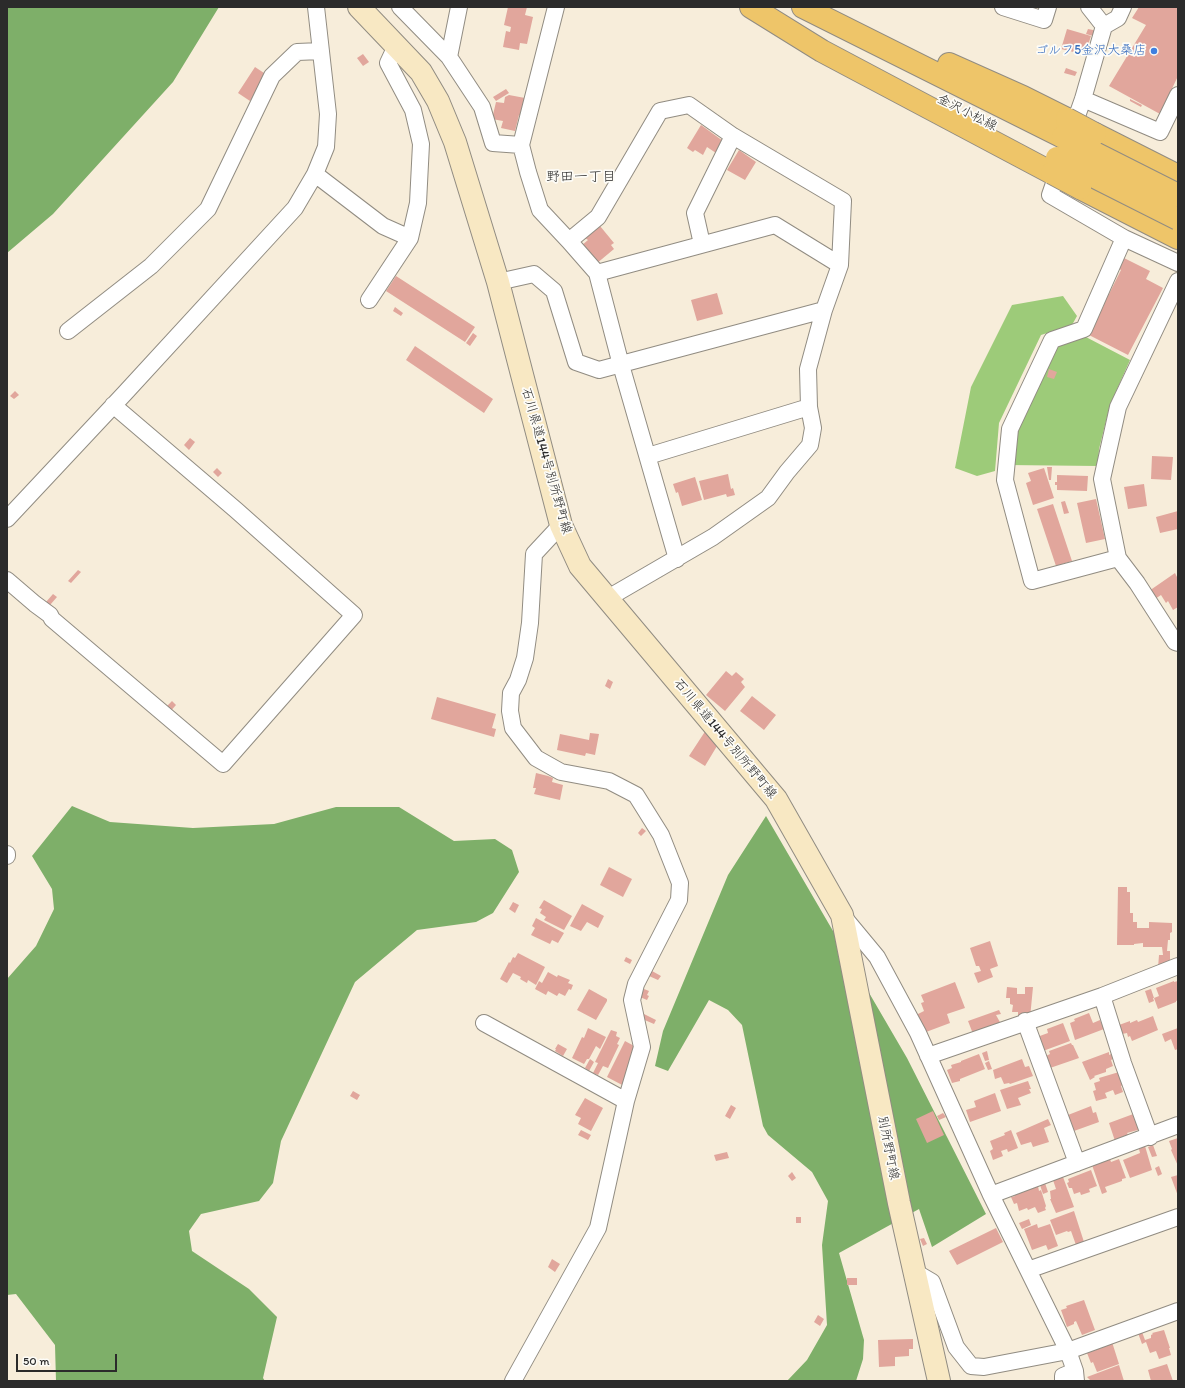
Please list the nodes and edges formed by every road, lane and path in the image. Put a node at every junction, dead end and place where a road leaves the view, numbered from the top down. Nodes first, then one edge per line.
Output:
1 (316, 7) edge
2 (359, 7) edge
3 (400, 7) edge
4 (459, 7) edge
5 (556, 7) edge
6 (751, 7) edge
7 (756, 7) edge
8 (803, 7) edge
9 (818, 7) edge
10 (1003, 7) edge
11 (1048, 7) edge
12 (1089, 7) edge
13 (1123, 7) edge
14 (1104, 26) junction
15 (396, 46) junction
16 (321, 50) junction
17 (449, 57) junction
18 (1178, 95) edge
19 (1083, 99) junction
20 (1065, 128) junction
21 (732, 136) junction
22 (521, 145) junction
23 (1054, 166) junction
24 (315, 174) junction
25 (1178, 176) edge
26 (1178, 195) edge
27 (1178, 219) edge
28 (410, 238) junction
29 (1124, 238) junction
30 (1178, 238) edge
31 (570, 241) junction
32 (702, 244) junction
33 (1178, 263) edge
34 (840, 264) junction
35 (597, 273) junction
36 (1178, 281) edge
37 (498, 282) junction
38 (369, 300) dead end
39 (824, 310) junction
40 (68, 331) dead end
41 (621, 365) junction
42 (113, 405) junction
43 (809, 407) junction
44 (648, 456) junction
45 (7, 519) edge
46 (561, 525) junction
47 (1118, 558) junction
48 (677, 559) junction
49 (7, 580) edge
50 (608, 598) junction
51 (1178, 643) edge
52 (842, 915) junction
53 (1178, 966) edge
54 (1102, 996) junction
55 (1025, 1021) junction
56 (484, 1023) dead end
57 (928, 1056) junction
58 (626, 1101) junction
59 (1178, 1125) edge
60 (1150, 1137) junction
61 (1077, 1163) junction
62 (991, 1195) junction
63 (1178, 1217) edge
64 (1028, 1270) junction
65 (915, 1272) junction
66 (1178, 1311) edge
67 (1068, 1351) junction
68 (1072, 1378) edge
69 (513, 1381) edge
70 (939, 1381) edge

1 - 16 street
2 - 15 main road, 石川県道144号別所野町線
3 - 17 street
4 - 17 street
5 - 22 street
6 - 23 main road
7 - 23 main road, 金沢小松線
8 - 20 main road, 金沢小松線
9 - 20 main road
10 - 11 street
12 - 14 street
13 - 14 street
14 - 19 street
15 - 28 street
15 - 37 main road, 石川県道144号別所野町線
16 - 24 street
16 - 40 street
17 - 22 street
18 - 19 street
19 - 29 street
20 - 25 main road, bridge
20 - 26 main road, 金沢小松線, bridge
21 - 31 street
21 - 32 street
21 - 34 street
22 - 31 street
23 - 27 main road, 金沢小松線, bridge
23 - 30 main road, bridge
24 - 28 street
24 - 42 street
28 - 38 street
29 - 33 street
29 - 47 street
31 - 35 street
32 - 34 street
32 - 35 street
34 - 39 street
35 - 41 street
36 - 47 street
37 - 41 street
37 - 46 main road, 石川県道144号別所野町線
39 - 41 street
39 - 43 street
41 - 44 street
42 - 45 street
42 - 49 street
43 - 44 street
43 - 48 street
44 - 48 street
46 - 50 main road, 石川県道144号別所野町線
46 - 58 street
47 - 51 street
48 - 50 street
50 - 52 main road, 石川県道144号別所野町線
52 - 57 street
52 - 65 main road, 別所野町線
53 - 54 street
54 - 55 street
54 - 60 street
55 - 57 street
55 - 61 street
56 - 58 street
57 - 62 street
58 - 69 street
59 - 60 street
60 - 61 street
61 - 62 street
62 - 64 street
63 - 64 street
64 - 67 street
65 - 67 street
65 - 70 main road, 別所野町線
66 - 67 street
67 - 68 street

